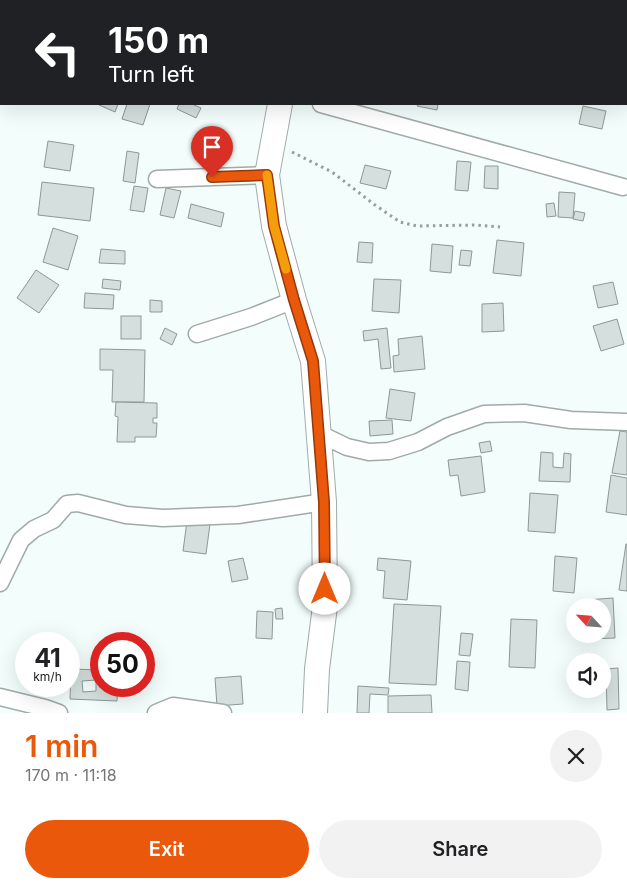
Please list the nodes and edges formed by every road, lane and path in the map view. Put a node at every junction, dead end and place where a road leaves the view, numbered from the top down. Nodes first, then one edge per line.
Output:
1 (280, 105) edge
2 (325, 105) edge
3 (273, 143) junction
4 (267, 175) junction
5 (157, 179) dead end
6 (622, 187) dead end
7 (500, 227) dead end
8 (294, 300) junction
9 (196, 334) dead end
10 (627, 422) edge
11 (320, 434) junction
12 (324, 502) junction
13 (0, 583) edge
14 (0, 697) edge
15 (59, 713) edge
16 (156, 713) edge
17 (224, 713) edge
18 (316, 713) edge

1 - 3 main road
2 - 6 street
3 - 4 main road
3 - 7 path
4 - 5 street
4 - 8 main road
8 - 9 street
8 - 11 main road
10 - 11 street
11 - 12 main road
12 - 13 street
12 - 18 main road
14 - 15 street
16 - 17 street

